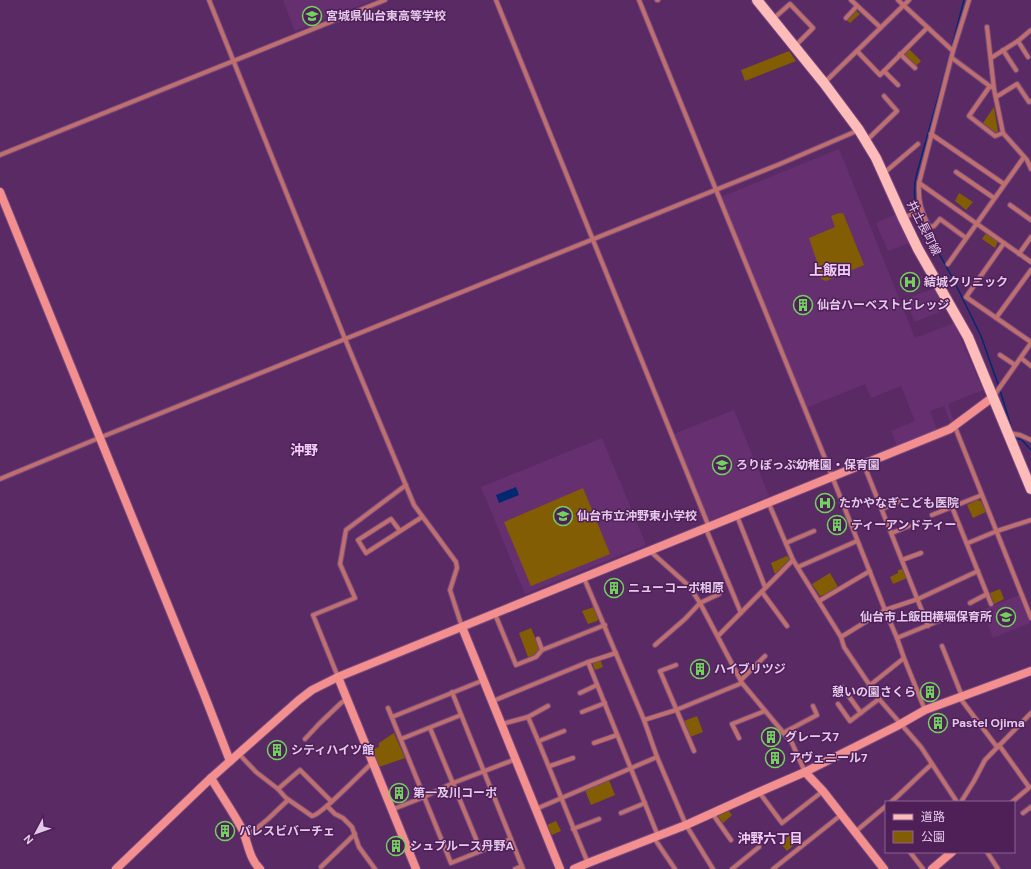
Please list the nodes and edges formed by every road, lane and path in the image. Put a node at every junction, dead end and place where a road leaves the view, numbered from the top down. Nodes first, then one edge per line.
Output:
1 (209, 0) edge
2 (385, 0) edge
3 (496, 0) edge
4 (639, 0) edge
5 (757, 0) edge
6 (851, 0) edge
7 (898, 0) edge
8 (909, 0) edge
9 (969, 0) edge
10 (857, 6) junction
11 (904, 6) junction
12 (846, 18) dead end
13 (773, 20) junction
14 (880, 27) junction
15 (987, 27) dead end
16 (927, 28) junction
17 (1031, 30) edge
18 (1018, 41) junction
19 (794, 46) junction
20 (951, 50) junction
21 (1003, 50) junction
22 (857, 51) junction
23 (900, 54) junction
24 (1028, 57) dead end
25 (952, 58) junction
26 (990, 58) junction
27 (233, 60) junction
28 (915, 68) dead end
29 (1016, 70) dead end
30 (884, 71) junction
31 (824, 83) junction
32 (898, 85) dead end
33 (990, 86) junction
34 (994, 89) junction
35 (884, 96) dead end
36 (996, 97) junction
37 (1031, 101) edge
38 (859, 130) junction
39 (1003, 133) junction
40 (931, 134) junction
41 (866, 141) junction
42 (918, 144) dead end
43 (0, 155) edge
44 (1024, 157) junction
45 (1031, 169) edge
46 (956, 172) dead end
47 (884, 173) junction
48 (919, 183) junction
49 (1004, 184) junction
50 (715, 190) junction
51 (0, 192) edge
52 (994, 198) junction
53 (1010, 205) dead end
54 (918, 211) junction
55 (903, 218) junction
56 (1031, 220) edge
57 (976, 223) junction
58 (1031, 237) edge
59 (966, 238) junction
60 (592, 240) junction
61 (1004, 243) junction
62 (1019, 254) junction
63 (1031, 262) edge
64 (948, 264) dead end
65 (1031, 270) edge
66 (996, 318) junction
67 (345, 339) junction
68 (1031, 343) edge
69 (1000, 354) dead end
70 (1021, 358) junction
71 (1016, 365) junction
72 (1031, 366) edge
73 (996, 393) junction
74 (954, 427) junction
75 (1008, 432) junction
76 (99, 438) junction
77 (1031, 440) edge
78 (864, 465) junction
79 (832, 478) junction
80 (0, 479) edge
81 (406, 485) junction
82 (1031, 489) edge
83 (982, 495) junction
84 (902, 500) dead end
85 (769, 504) junction
86 (952, 507) junction
87 (882, 509) junction
88 (932, 515) dead end
89 (737, 516) junction
90 (422, 517) junction
91 (1031, 520) edge
92 (909, 526) dead end
93 (708, 528) junction
94 (400, 531) junction
95 (814, 531) dead end
96 (997, 531) junction
97 (892, 533) junction
98 (857, 542) junction
99 (786, 543) junction
100 (968, 543) junction
101 (649, 551) junction
102 (921, 553) dead end
103 (793, 560) junction
104 (902, 560) junction
105 (798, 567) junction
106 (978, 570) junction
107 (870, 571) junction
108 (584, 578) junction
109 (766, 587) junction
110 (762, 592) junction
111 (719, 594) dead end
112 (987, 594) junction
113 (918, 599) junction
114 (819, 601) junction
115 (700, 603) junction
116 (970, 603) dead end
117 (992, 604) dead end
118 (885, 610) junction
119 (741, 613) junction
120 (495, 614) junction
121 (948, 617) dead end
122 (1031, 618) edge
123 (605, 625) junction
124 (787, 626) dead end
125 (928, 626) junction
126 (462, 627) junction
127 (718, 636) junction
128 (841, 637) junction
129 (897, 638) junction
130 (538, 639) dead end
131 (655, 645) dead end
132 (942, 646) dead end
133 (542, 650) junction
134 (616, 653) junction
135 (765, 656) dead end
136 (904, 658) junction
137 (588, 662) junction
138 (676, 665) dead end
139 (1031, 671) edge
140 (338, 677) junction
141 (484, 680) junction
142 (741, 682) junction
143 (597, 685) junction
144 (869, 686) junction
145 (842, 688) dead end
146 (452, 692) junction
147 (580, 693) dead end
148 (961, 697) junction
149 (347, 699) junction
150 (879, 699) junction
151 (493, 701) junction
152 (605, 703) junction
153 (838, 704) dead end
154 (548, 706) dead end
155 (813, 706) dead end
156 (388, 708) dead end
157 (676, 710) junction
158 (925, 710) junction
159 (765, 711) junction
160 (582, 712) dead end
161 (861, 713) junction
162 (1031, 713) edge
163 (461, 715) junction
164 (392, 717) junction
165 (528, 717) junction
166 (644, 720) junction
167 (501, 724) junction
168 (900, 724) junction
169 (430, 728) junction
170 (564, 731) dead end
171 (783, 733) junction
172 (617, 735) junction
173 (738, 738) dead end
174 (305, 739) dead end
175 (401, 739) junction
176 (539, 741) junction
177 (594, 744) dead end
178 (998, 746) junction
179 (694, 751) dead end
180 (238, 754) junction
181 (657, 757) junction
182 (572, 758) dead end
183 (516, 759) junction
184 (230, 761) junction
185 (372, 763) junction
186 (932, 764) junction
187 (550, 766) junction
188 (631, 768) junction
189 (484, 772) junction
190 (805, 772) junction
191 (211, 778) junction
192 (453, 783) junction
193 (1030, 787) edge
194 (278, 789) junction
195 (823, 791) junction
196 (759, 792) junction
197 (424, 797) junction
198 (561, 798) junction
199 (288, 800) junction
200 (331, 801) junction
201 (892, 801) edge
202 (956, 801) edge
203 (962, 801) edge
204 (1013, 801) edge
205 (645, 803) junction
206 (327, 806) junction
207 (885, 807) edge
208 (1031, 807) edge
209 (536, 809) junction
210 (391, 810) junction
211 (621, 813) dead end
212 (712, 813) junction
213 (1023, 813) dead end
214 (842, 815) junction
215 (599, 819) dead end
216 (686, 825) junction
217 (573, 829) junction
218 (855, 832) junction
219 (355, 834) junction
220 (656, 837) junction
221 (245, 838) junction
222 (511, 839) junction
223 (731, 840) dead end
224 (759, 847) dead end
225 (481, 851) junction
226 (911, 853) edge
227 (951, 853) edge
228 (987, 853) edge
229 (588, 863) junction
230 (321, 867) dead end
231 (523, 867) edge
232 (116, 869) edge
233 (260, 869) edge
234 (375, 869) edge
235 (416, 869) edge
236 (515, 869) edge
237 (560, 869) edge
238 (574, 869) edge
239 (675, 869) edge
240 (713, 869) edge
241 (732, 869) edge
242 (773, 869) edge
243 (884, 869) edge
244 (923, 869) edge
245 (932, 869) edge
246 (998, 869) edge

1 - 27 street
2 - 27 street
3 - 60 street
4 - 50 street
5 - 13 main road, 井土長町線
6 - 10 street
7 - 11 street
8 - 11 street
9 - 20 street
10 - 12 street
10 - 14 street
11 - 14 street
11 - 16 street
13 - 19 main road, 井土長町線
13 - 19 street
14 - 22 street
15 - 26 street
16 - 20 street
16 - 23 street
17 - 18 street
18 - 21 street
18 - 24 street
19 - 31 main road, 井土長町線
20 - 25 street
21 - 26 street
21 - 29 street
22 - 30 street
22 - 31 street
23 - 28 street
23 - 30 street
25 - 33 street
25 - 40 street
26 - 34 street
27 - 43 street
27 - 67 street
30 - 32 street
31 - 38 main road, 井土長町線
33 - 34 street
33 - 39 street
34 - 36 street
35 - 41 street
36 - 37 street
36 - 39 street
38 - 41 main road, 井土長町線
38 - 50 street
39 - 44 street
40 - 48 street
40 - 49 street
41 - 47 main road, 井土長町線
42 - 47 street
44 - 45 street
44 - 49 street
46 - 52 street
47 - 55 main road, 井土長町線
48 - 54 street
48 - 57 street
49 - 52 street
50 - 60 street
50 - 79 street
51 - 76 street
52 - 57 street
53 - 56 street
54 - 55 street
54 - 59 street
55 - 73 main road, 井土長町線
57 - 59 street
57 - 61 street
58 - 62 street
59 - 64 street
60 - 67 street
60 - 93 street
61 - 62 street
61 - 66 street
62 - 63 street
65 - 66 street
66 - 68 street
67 - 76 street
67 - 81 street
68 - 70 street
69 - 71 street
70 - 71 street
70 - 72 street
71 - 73 street
73 - 74 street
73 - 75 main road, 井土長町線
74 - 78 street
74 - 83 street
75 - 77 street
75 - 82 main road, 井土長町線
76 - 80 street
76 - 184 street
78 - 79 street
78 - 87 street
79 - 85 street
79 - 98 street
81 - 90 street
81 - 140 street
83 - 86 street
83 - 96 street
84 - 87 street
85 - 89 street
85 - 99 street
86 - 88 street
86 - 100 street
87 - 97 street
89 - 93 street
89 - 109 street
90 - 94 street
90 - 126 street
91 - 96 street
92 - 97 street
93 - 101 street
93 - 119 street
94 - 94 street
95 - 99 street
96 - 100 street
96 - 122 street
97 - 104 street
98 - 105 street
98 - 107 street
99 - 103 street
100 - 106 street
101 - 108 street
101 - 115 street
102 - 104 street
103 - 105 street
103 - 109 street
104 - 113 street
105 - 114 street
106 - 112 street
106 - 113 street
107 - 114 street
107 - 118 street
108 - 120 street
108 - 123 street
109 - 110 street
110 - 119 street
110 - 124 street
111 - 115 street
112 - 116 street
112 - 117 street
113 - 118 street
113 - 125 street
114 - 128 street
115 - 127 street
115 - 131 street
118 - 128 street
118 - 129 street
119 - 127 street
120 - 126 street
120 - 133 street
121 - 125 street
123 - 133 street
123 - 134 street
125 - 129 street
126 - 140 street
126 - 141 street
127 - 142 street
128 - 144 street
129 - 136 street
130 - 133 street
132 - 148 street
134 - 137 street
134 - 166 street
135 - 142 street
136 - 144 street
136 - 158 street
137 - 143 street
137 - 151 street
138 - 157 street
139 - 148 street
140 - 149 street
140 - 180 street
141 - 146 street
141 - 151 street
142 - 157 street
142 - 159 street
143 - 147 street
143 - 152 street
144 - 150 street
145 - 161 street
146 - 163 street
146 - 164 street
148 - 158 street
148 - 178 street
149 - 174 street
149 - 185 street
150 - 161 street
150 - 168 street
151 - 167 street
152 - 160 street
152 - 172 street
153 - 161 street
154 - 165 street
155 - 171 street
156 - 164 street
157 - 166 street
157 - 179 street
158 - 168 street
159 - 171 street
159 - 173 street
162 - 178 street
163 - 169 street
163 - 189 street
164 - 175 street
165 - 167 street
165 - 176 street
166 - 181 street
167 - 183 street
168 - 186 street
168 - 190 street
169 - 175 street
169 - 192 street
170 - 176 street
171 - 190 street
172 - 177 street
172 - 188 street
175 - 197 street
176 - 187 street
178 - 193 street
178 - 203 street
180 - 184 street
180 - 194 street
181 - 188 street
181 - 216 street
182 - 187 street
183 - 189 street
183 - 209 street
184 - 191 street
185 - 200 street
185 - 210 street
186 - 201 street
186 - 202 street
187 - 198 street
188 - 198 street
188 - 205 street
189 - 192 street
189 - 222 street
190 - 195 street
190 - 196 street
191 - 221 street
191 - 232 street
192 - 197 street
192 - 225 street
193 - 204 street
194 - 199 street
194 - 200 street
195 - 196 street
195 - 214 street
196 - 212 street
197 - 210 street
197 - 225 street
198 - 209 street
198 - 217 street
199 - 206 street
199 - 221 street
200 - 206 street
205 - 211 street
205 - 220 street
206 - 219 street
207 - 218 street
208 - 213 street
209 - 237 street
210 - 235 street
212 - 216 street
212 - 223 street
214 - 218 street
214 - 242 street
215 - 217 street
216 - 220 street
216 - 240 street
217 - 229 street
218 - 243 street
219 - 230 street
219 - 234 street
220 - 229 street
220 - 239 street
221 - 233 street
222 - 225 street
222 - 231 street
224 - 241 street
226 - 244 street
227 - 245 street
228 - 246 street
229 - 238 street
231 - 236 street

